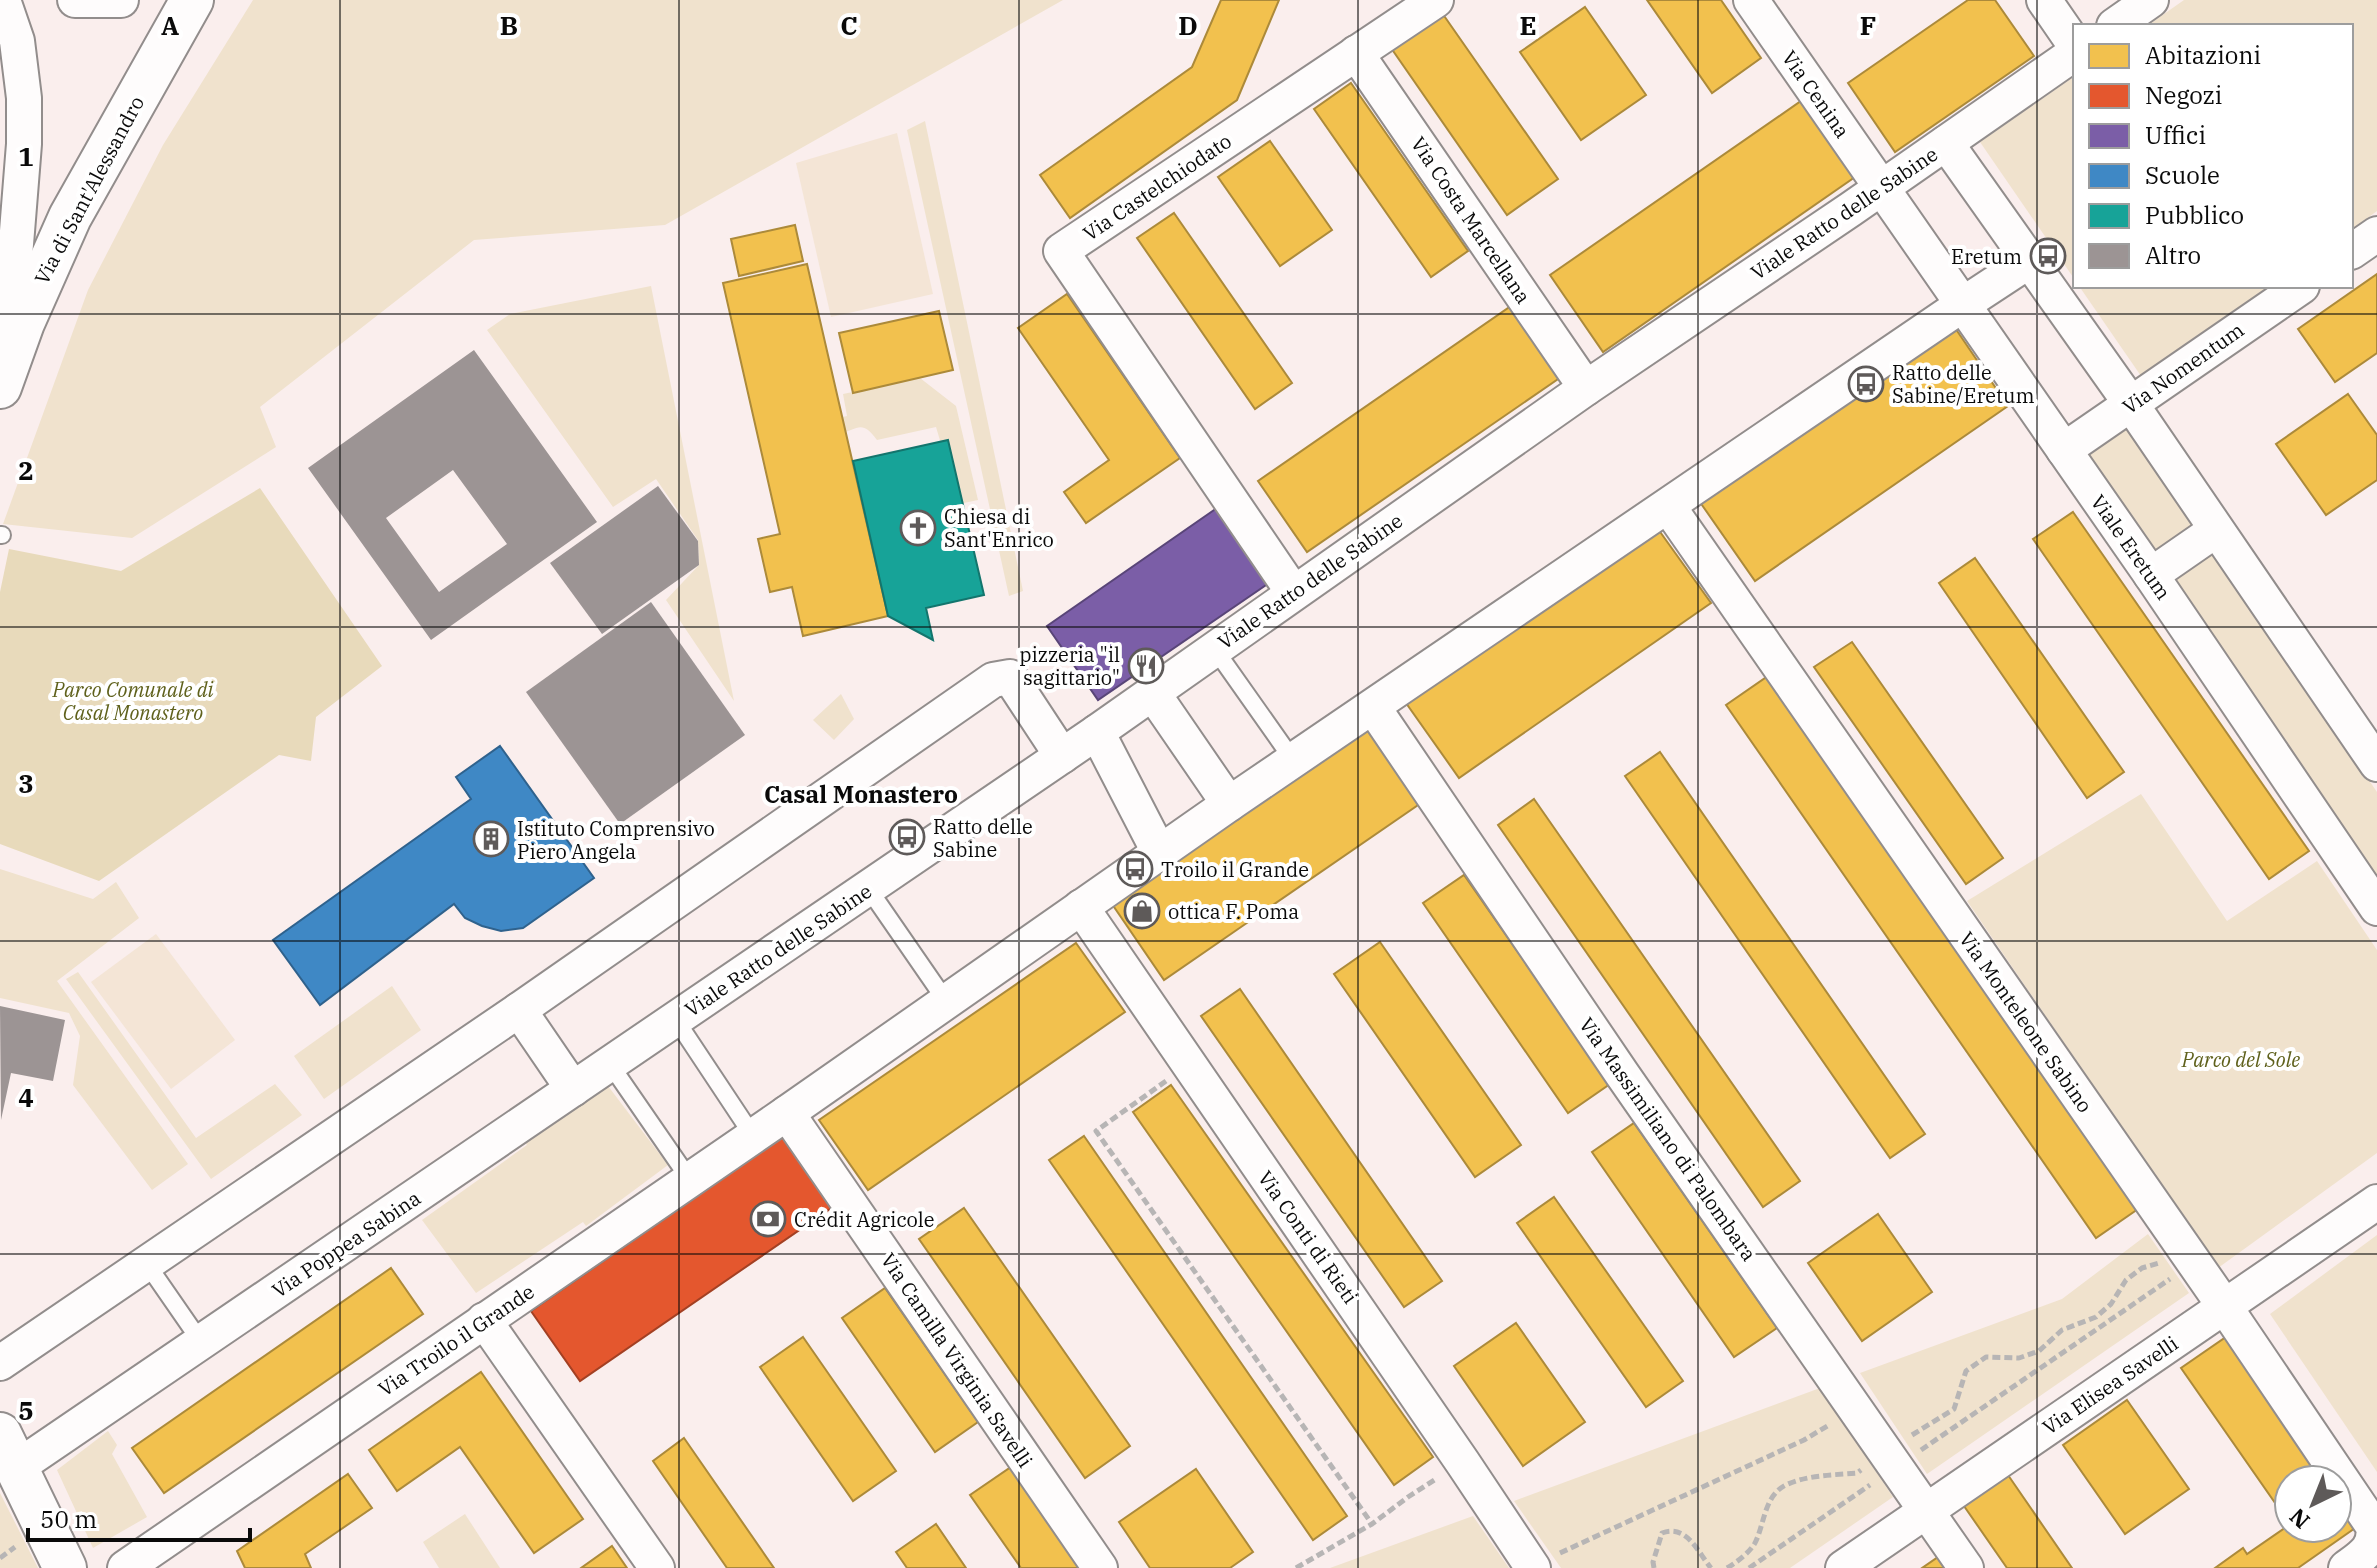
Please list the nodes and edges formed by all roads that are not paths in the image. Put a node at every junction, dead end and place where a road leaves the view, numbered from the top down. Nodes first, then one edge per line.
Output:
1 (3, 0) edge
2 (75, 0) edge
3 (121, 0) edge
4 (192, 0) edge
5 (1436, 0) edge
6 (1751, 0) edge
7 (2044, 0) edge
8 (2151, 0) edge
9 (2117, 24) edge
10 (2073, 42) edge
11 (1356, 53) junction
12 (2073, 54) edge
13 (1946, 143) junction
14 (1882, 188) junction
15 (2377, 234) edge
16 (2353, 251) edge
17 (2029, 261) junction
18 (2299, 288) edge
19 (1962, 305) junction
20 (3, 379) edge
21 (1586, 388) junction
22 (2131, 404) junction
23 (2064, 450) junction
24 (1668, 506) junction
25 (2216, 530) junction
26 (2151, 575) junction
27 (1293, 592) junction
28 (1214, 648) junction
29 (1152, 692) junction
30 (1373, 707) junction
31 (1097, 732) junction
32 (1062, 756) junction
33 (1293, 760) junction
34 (2377, 764) edge
35 (1229, 804) junction
36 (1159, 852) junction
37 (868, 888) junction
38 (1081, 907) junction
39 (2377, 908) edge
40 (946, 1001) junction
41 (519, 1010) junction
42 (676, 1020) junction
43 (610, 1064) junction
44 (573, 1089) junction
45 (787, 1113) junction
46 (753, 1136) junction
47 (690, 1180) junction
48 (2377, 1202) edge
49 (147, 1264) junction
50 (2225, 1307) junction
51 (484, 1320) junction
52 (201, 1342) junction
53 (0, 1363) edge
54 (6, 1450) edge
55 (1926, 1510) junction
56 (2376, 1541) edge
57 (1543, 1563) edge
58 (65, 1568) edge
59 (125, 1568) edge
60 (657, 1568) edge
61 (1100, 1568) edge
62 (1843, 1568) edge
63 (1966, 1568) edge
64 (2346, 1568) edge

1 - 20 street
2 - 3 street
4 - 20 street, Via di Sant'Alessandro
5 - 11 street, Via Castelchiodato
6 - 14 street, Via Cenina
7 - 10 street
8 - 9 street
11 - 21 street, Via Costa Marcellana
11 - 27 street, Via Castelchiodato
12 - 13 street, Viale Ratto delle Sabine
13 - 14 street, Viale Ratto delle Sabine
13 - 17 street
14 - 19 street, Viale Eretum
14 - 21 street, Viale Ratto delle Sabine
15 - 16 street
17 - 19 street
17 - 22 street
18 - 22 street, Via Nomentum
19 - 23 street, Viale Eretum
19 - 24 street
21 - 27 street, Viale Ratto delle Sabine
22 - 23 street, Via Nomentum
22 - 25 street
23 - 26 street, Viale Eretum
24 - 30 street
24 - 50 street, Via Monteleone Sabino
25 - 26 street
25 - 34 street
26 - 39 street, Viale Eretum
27 - 28 street, Viale Ratto delle Sabine
28 - 29 street, Viale Ratto delle Sabine
28 - 33 lane
29 - 31 street, Viale Ratto delle Sabine
29 - 35 street
30 - 33 street
30 - 55 street, Via Massimiliano di Palombara
31 - 32 street, Viale Ratto delle Sabine
31 - 36 street
32 - 37 street, Viale Ratto delle Sabine
32 - 41 street
33 - 35 street
35 - 36 street
36 - 38 street
37 - 40 lane
37 - 42 street, Viale Ratto delle Sabine
38 - 40 street
38 - 57 street, Via Conti di Rieti
40 - 45 street
41 - 44 street
41 - 49 street
42 - 43 street, Via Poppea Sabina
42 - 46 lane
43 - 44 street, Via Poppea Sabina
43 - 47 lane
44 - 52 street, Via Poppea Sabina
45 - 46 street, Via Troilo il Grande
45 - 61 street, Via Camilla Virginia Savelli
46 - 47 street, Via Troilo il Grande
47 - 51 street, Via Troilo il Grande
48 - 50 street, Via Elisea Savelli
49 - 52 lane
49 - 53 street
50 - 55 street, Via Elisea Savelli
50 - 56 street, Via Monteleone Sabino
51 - 59 street, Via Troilo il Grande
51 - 60 street
52 - 54 street, Via Poppea Sabina
54 - 58 street
55 - 62 street, Via Elisea Savelli
55 - 63 street, Via Massimiliano di Palombara
56 - 64 street

